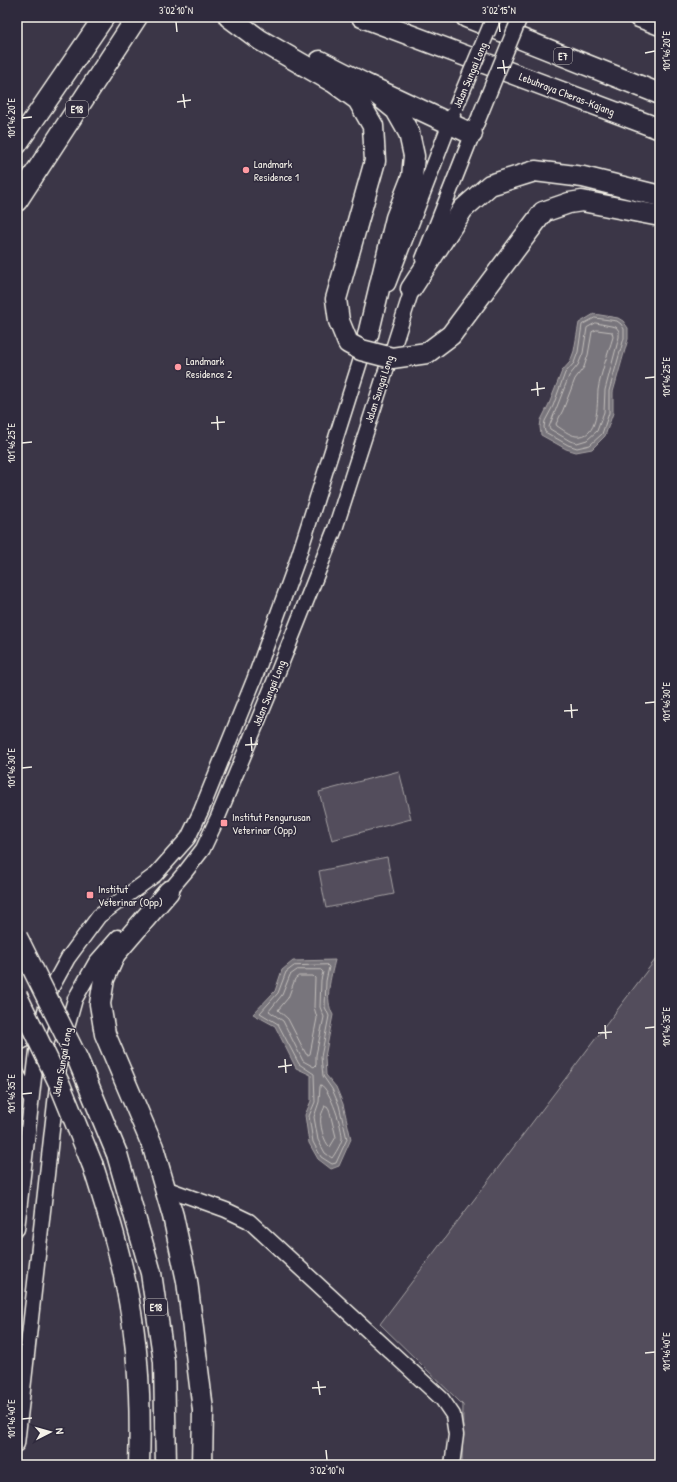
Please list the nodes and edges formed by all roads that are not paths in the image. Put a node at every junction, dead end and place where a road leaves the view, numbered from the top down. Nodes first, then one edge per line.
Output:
1 (104, 17) edge
2 (137, 17) edge
3 (230, 17) edge
4 (234, 17) edge
5 (362, 17) edge
6 (466, 17) edge
7 (494, 17) edge
8 (520, 17) edge
9 (639, 17) edge
10 (649, 17) edge
11 (660, 24) edge
12 (363, 83) junction
13 (660, 94) edge
14 (453, 115) junction
15 (660, 129) edge
16 (472, 134) junction
17 (17, 144) edge
18 (660, 196) edge
19 (17, 201) edge
20 (660, 216) edge
21 (411, 289) junction
22 (368, 335) junction
23 (169, 891) junction
24 (17, 937) edge
25 (17, 996) edge
26 (39, 1033) junction
27 (17, 1044) edge
28 (17, 1074) edge
29 (31, 1099) junction
30 (165, 1188) junction
31 (17, 1229) edge
32 (17, 1444) edge
33 (139, 1465) edge
34 (166, 1465) edge
35 (202, 1465) edge
36 (452, 1465) edge

1 - 17 highway, E18
2 - 19 highway, E18
3 - 20 highway, bridge
4 - 12 highway
5 - 15 highway, Lebuhraya Cheras–Kajang
6 - 13 highway, E7
7 - 14 street, Jalan Sungai Long, bridge
8 - 16 street, Jalan Sungai Long, bridge
9 - 11 highway
10 - 11 highway
12 - 14 highway
12 - 22 highway
14 - 16 highway
14 - 22 street, Jalan Sungai Long
16 - 21 street, Jalan Sungai Long
18 - 21 highway
21 - 23 street, Jalan Sungai Long
22 - 26 street, Jalan Sungai Long
23 - 30 highway
23 - 32 street, Jalan Sungai Long
24 - 34 highway, E18, bridge
25 - 33 highway, E18, bridge
26 - 27 street
26 - 29 street, Jalan Sungai Long
28 - 29 street
29 - 31 street, Jalan Sungai Long
30 - 35 highway
30 - 36 street

